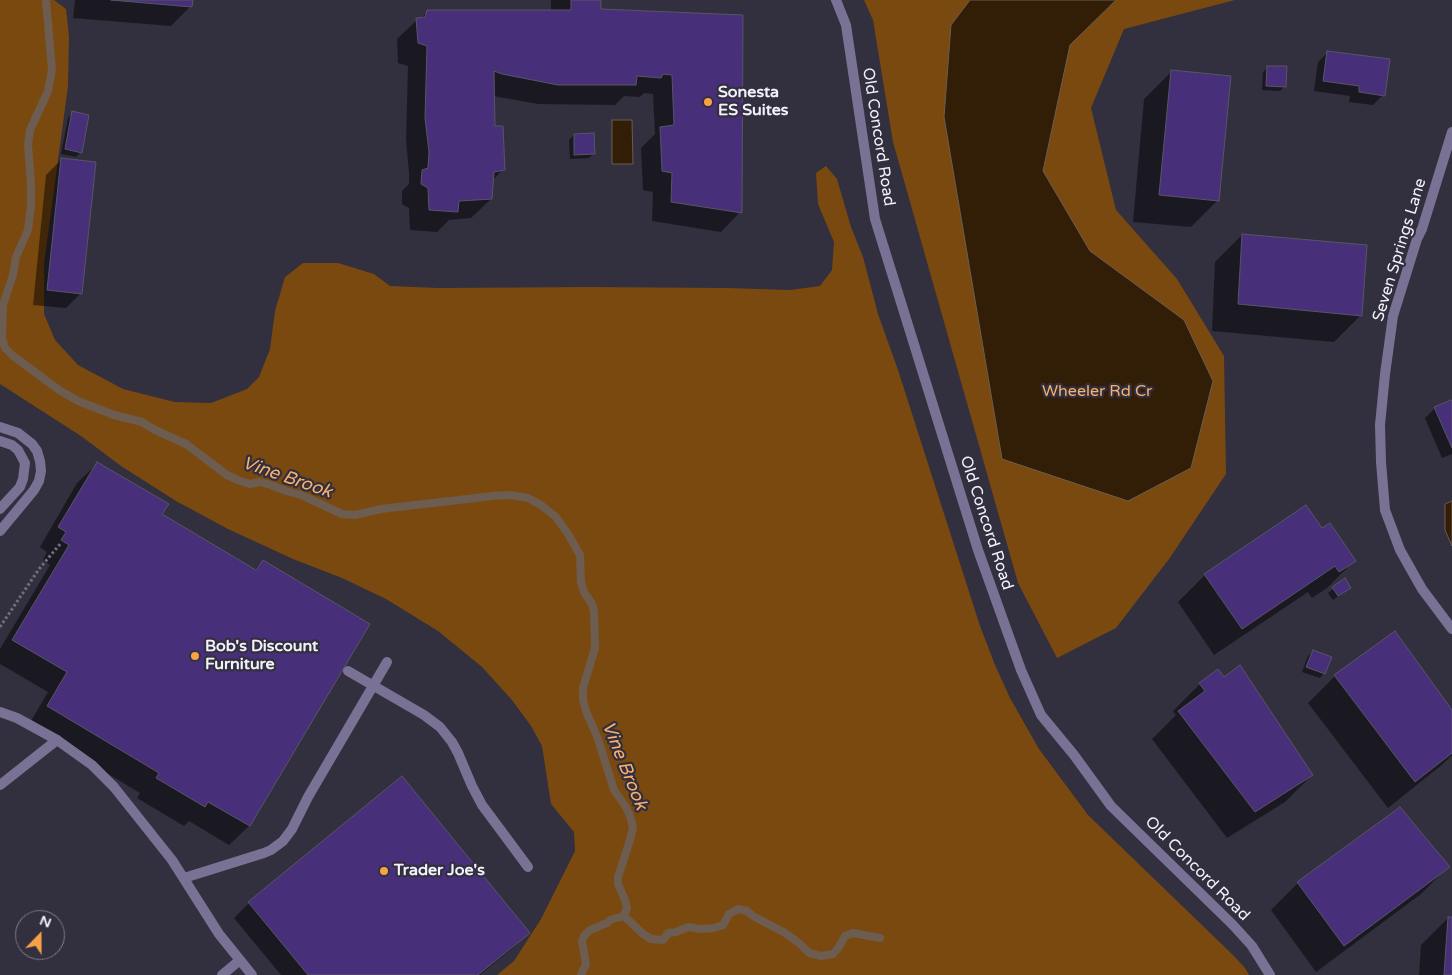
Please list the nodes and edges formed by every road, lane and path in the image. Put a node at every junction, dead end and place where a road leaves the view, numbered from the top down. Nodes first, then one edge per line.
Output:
1 (836, 0) edge
2 (1452, 132) edge
3 (0, 426) edge
4 (0, 441) edge
5 (0, 509) edge
6 (0, 531) edge
7 (61, 542) dead end
8 (0, 627) edge
9 (1452, 629) edge
10 (387, 662) dead end
11 (348, 671) dead end
12 (373, 686) junction
13 (0, 712) edge
14 (57, 740) junction
15 (0, 785) edge
16 (528, 867) dead end
17 (184, 878) junction
18 (240, 960) junction
19 (222, 975) edge
20 (252, 975) edge
21 (1270, 975) edge

1 - 21 street, Old Concord Road
2 - 9 street, Seven Springs Lane
3 - 6 street
4 - 5 street
7 - 8 path
10 - 12 street
11 - 12 street
12 - 16 street
12 - 17 street
13 - 14 street
14 - 15 street
14 - 17 street
17 - 18 street
18 - 19 street
18 - 20 street

